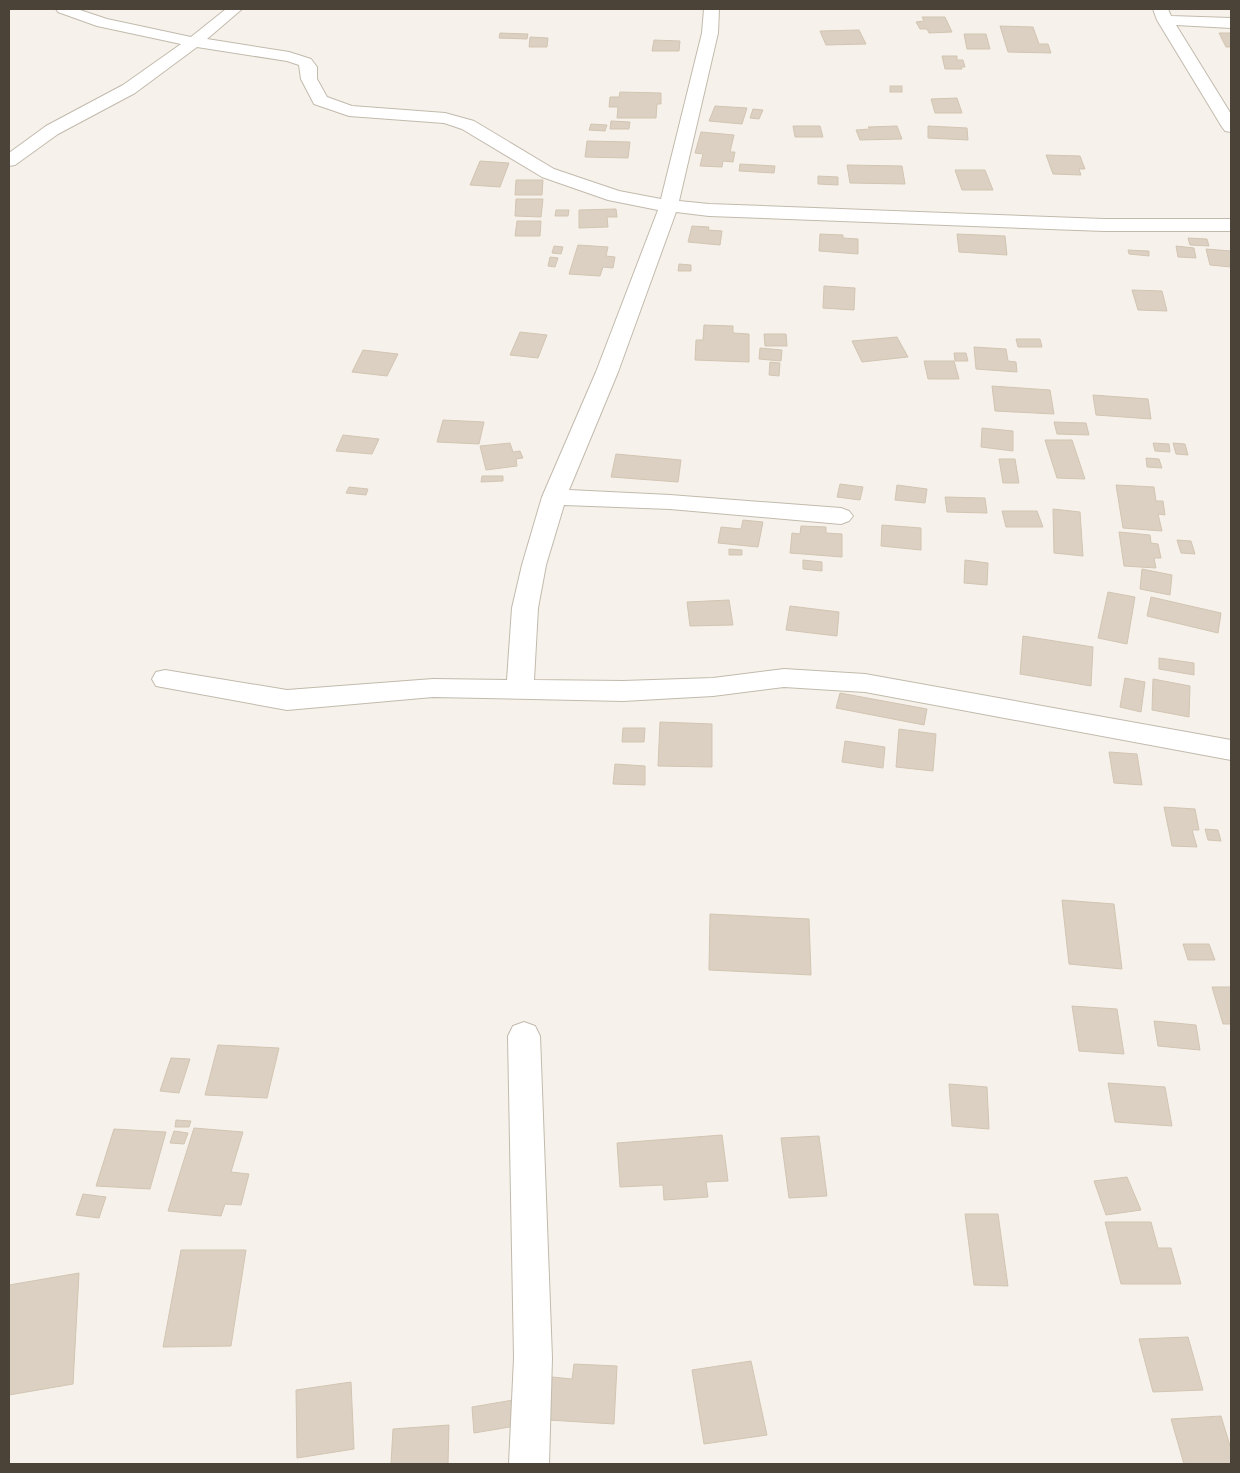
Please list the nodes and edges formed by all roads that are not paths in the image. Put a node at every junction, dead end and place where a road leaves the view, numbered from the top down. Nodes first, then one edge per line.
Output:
1 (62, 9) edge
2 (235, 9) edge
3 (712, 9) edge
4 (1163, 15) edge
5 (1231, 23) edge
6 (194, 42) junction
7 (1231, 127) edge
8 (9, 161) edge
9 (669, 206) junction
10 (1231, 225) edge
11 (554, 497) junction
12 (841, 516) dead end
13 (165, 679) dead end
14 (520, 690) junction
15 (1231, 750) edge
16 (524, 1036) dead end
17 (529, 1464) edge

1 - 6 street
2 - 6 street
3 - 9 street
4 - 5 street
4 - 7 street
6 - 8 street
6 - 9 street
9 - 10 street
9 - 11 street
11 - 12 street
11 - 14 street
13 - 14 street
14 - 15 street
16 - 17 street

